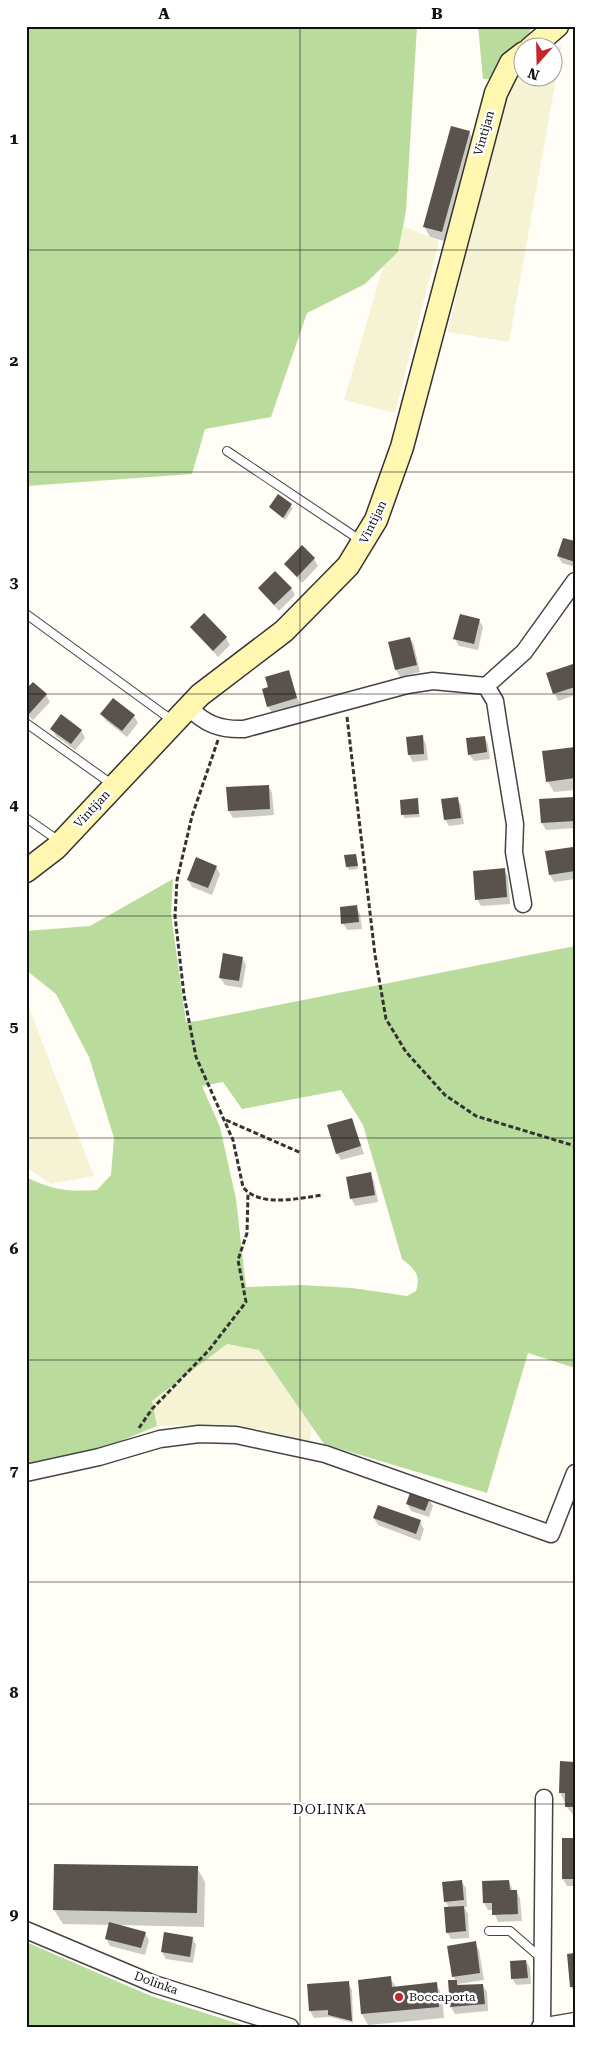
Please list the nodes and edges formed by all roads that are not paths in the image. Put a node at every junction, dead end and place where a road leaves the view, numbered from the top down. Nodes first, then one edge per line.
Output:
1 (557, 26) edge
2 (543, 38) edge
3 (514, 61) edge
4 (227, 451) dead end
5 (364, 543) junction
6 (575, 581) edge
7 (26, 614) edge
8 (486, 686) junction
9 (182, 714) junction
10 (26, 723) edge
11 (114, 786) junction
12 (26, 818) edge
13 (61, 842) junction
14 (26, 870) edge
15 (523, 904) dead end
16 (26, 1473) edge
17 (575, 1473) edge
18 (544, 1798) dead end
19 (26, 1930) edge
20 (489, 1931) dead end
21 (542, 1960) junction
22 (575, 2021) edge
23 (290, 2027) edge
24 (541, 2027) edge

1 - 2 main road
3 - 5 main road, Vintijan
4 - 5 lane
5 - 9 main road, Vintijan
6 - 8 street
7 - 9 lane
8 - 9 street
8 - 15 street
9 - 11 main road, Vintijan
10 - 11 lane
11 - 13 main road, Vintijan
12 - 13 lane
13 - 14 main road, Vintijan
16 - 17 street
18 - 21 street
19 - 23 street, Dolinka
20 - 21 lane
21 - 24 street
22 - 24 street

